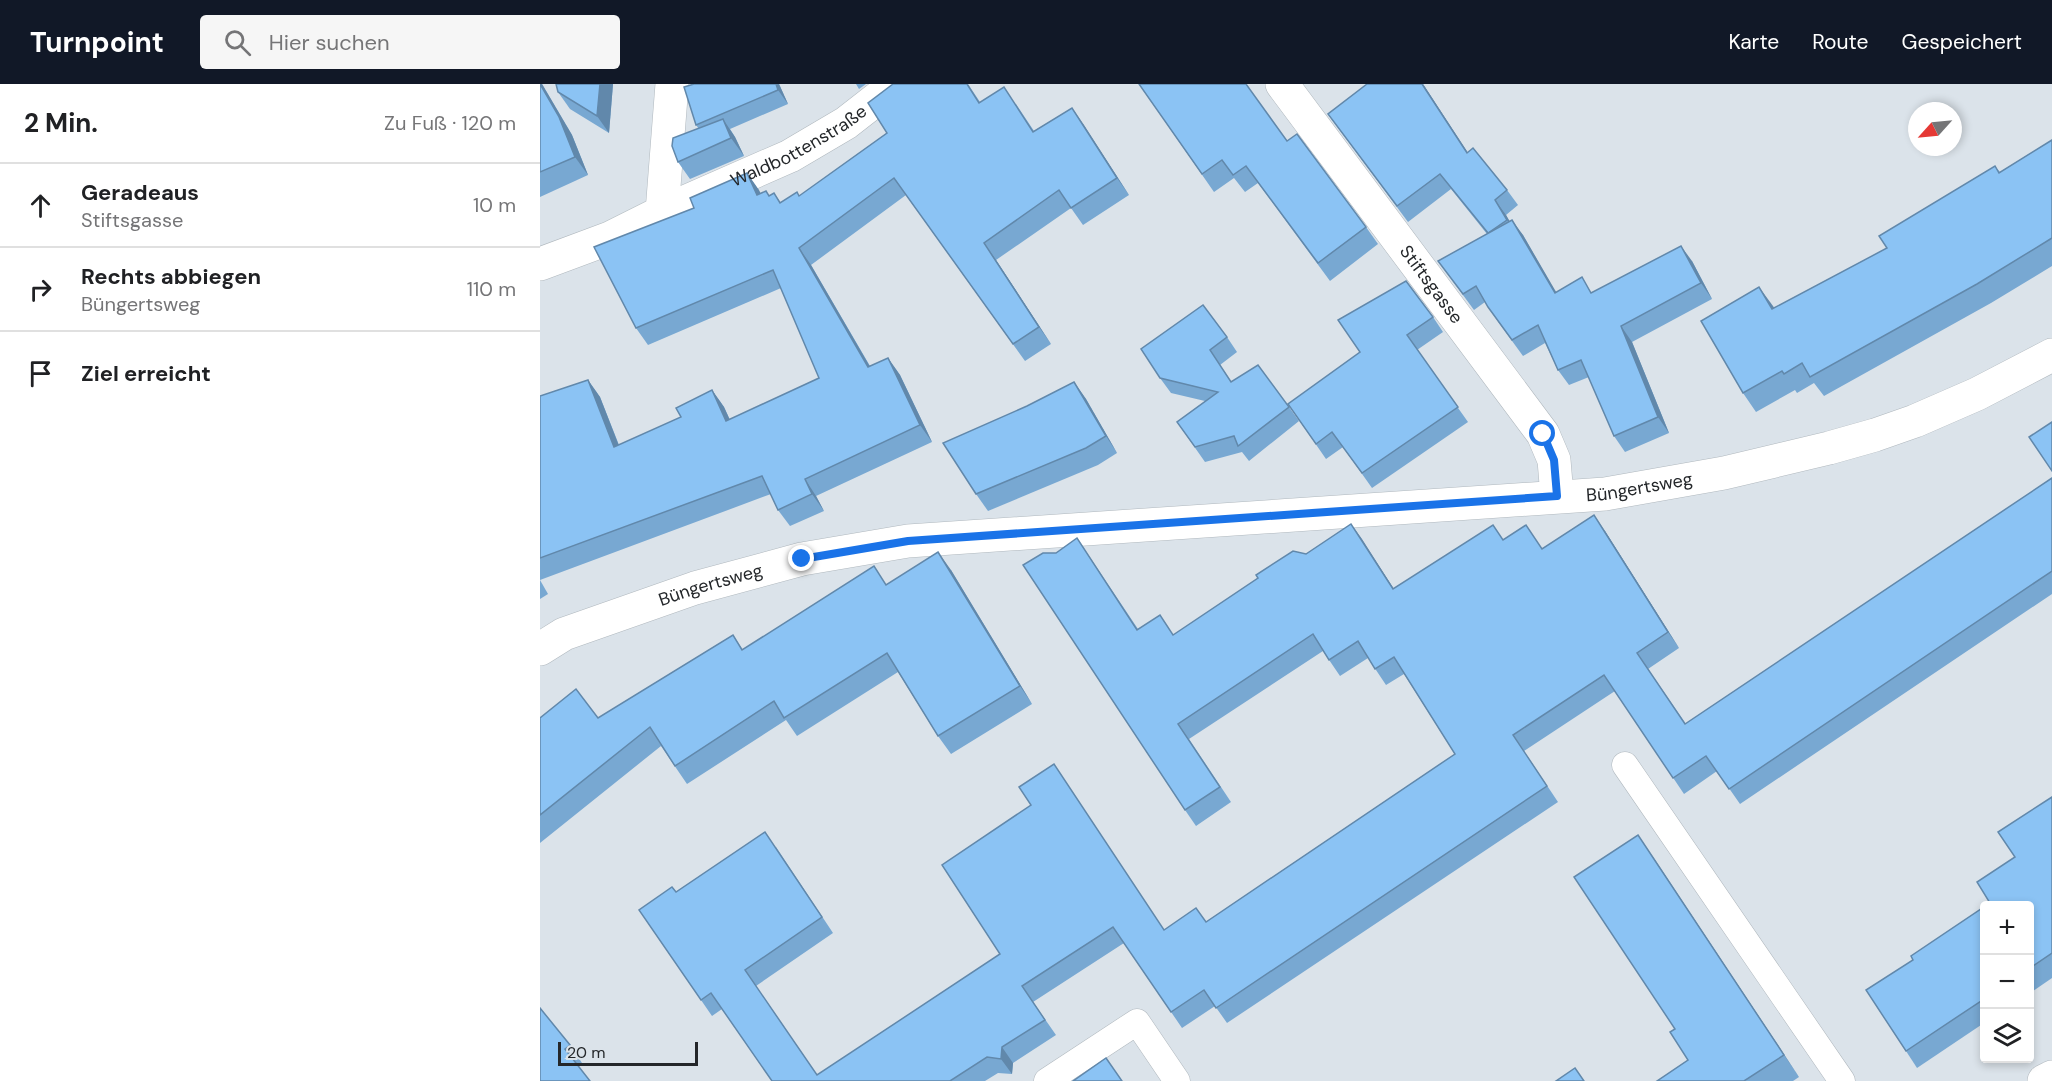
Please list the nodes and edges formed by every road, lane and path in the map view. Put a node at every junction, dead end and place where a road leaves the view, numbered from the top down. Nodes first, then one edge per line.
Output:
1 (672, 84) edge
2 (896, 84) edge
3 (1282, 84) edge
4 (662, 212) junction
5 (540, 264) edge
6 (2052, 355) edge
7 (1557, 496) junction
8 (540, 649) edge
9 (1625, 765) dead end
10 (2052, 1077) edge
11 (1047, 1081) edge
12 (1177, 1081) edge
13 (1842, 1081) edge
14 (2044, 1081) edge

1 - 4 street
2 - 4 street, Waldbottenstraße
3 - 7 street, Stiftsgasse
4 - 5 street, Waldbottenstraße
6 - 7 street, Büngertsweg
7 - 8 street, Büngertsweg
9 - 13 lane
10 - 14 street
11 - 12 lane

